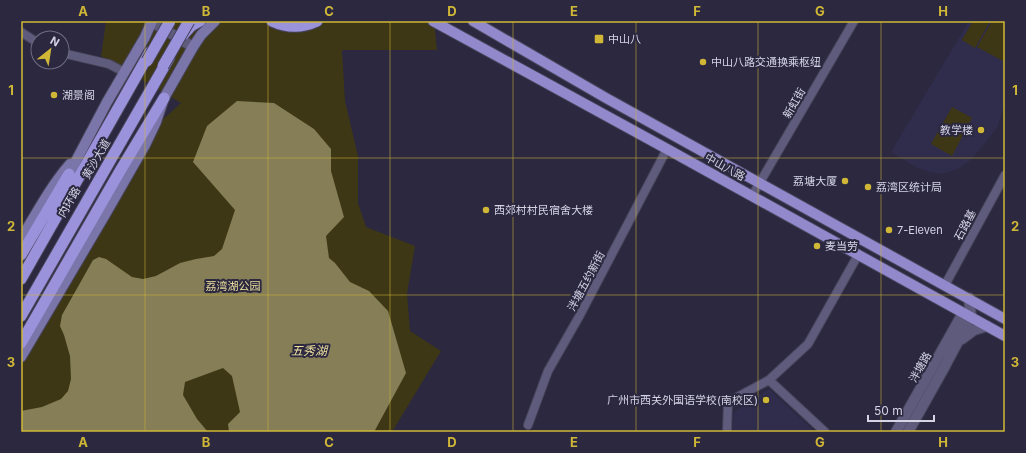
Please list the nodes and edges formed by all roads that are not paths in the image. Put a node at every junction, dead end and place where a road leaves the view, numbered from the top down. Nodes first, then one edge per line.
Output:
1 (188, 21) edge
2 (200, 21) edge
3 (215, 21) edge
4 (272, 21) edge
5 (317, 21) edge
6 (433, 21) edge
7 (854, 21) edge
8 (152, 22) edge
9 (478, 22) edge
10 (166, 24) edge
11 (21, 32) edge
12 (30, 37) edge
13 (180, 39) junction
14 (193, 47) junction
15 (70, 55) edge
16 (124, 72) junction
17 (164, 98) junction
18 (667, 148) junction
19 (80, 152) junction
20 (69, 174) junction
21 (1005, 175) edge
22 (760, 183) junction
23 (71, 189) junction
24 (752, 196) junction
25 (21, 239) edge
26 (21, 255) edge
27 (858, 255) junction
28 (21, 280) edge
29 (945, 285) junction
30 (969, 298) junction
31 (21, 315) edge
32 (967, 315) junction
33 (1005, 319) edge
34 (987, 326) junction
35 (1005, 336) edge
36 (21, 343) edge
37 (956, 347) junction
38 (21, 357) edge
39 (769, 380) junction
40 (528, 425) dead end
41 (727, 432) edge
42 (825, 432) edge
43 (896, 432) edge
44 (908, 432) edge

1 - 31 highway, 内环路, bridge
2 - 13 highway, 黄沙大道
3 - 14 main road
4 - 5 highway
6 - 18 main road, 中山八路
7 - 22 street, 新虹街
8 - 10 street
8 - 16 main road
9 - 22 main road, 中山八路
10 - 13 street
10 - 23 highway, 黄沙大道
10 - 28 highway, 内环路, bridge
11 - 12 street
13 - 14 street
13 - 31 highway, 黄沙大道
14 - 17 main road
15 - 16 street
16 - 19 main road
17 - 36 highway
17 - 38 main road
18 - 24 main road, 中山八路
18 - 40 street, 泮塘五约新街
19 - 20 main road
19 - 25 main road
20 - 23 main road
20 - 26 highway
21 - 29 street, 石路基
22 - 24 street, 新虹街
22 - 29 main road, 中山八路
23 - 28 highway, 黄沙大道
24 - 27 main road, 中山八路
27 - 32 main road, 中山八路
27 - 39 street
29 - 30 main road, 中山八路
30 - 32 street
30 - 33 main road, 中山八路
32 - 34 main road, 中山八路
32 - 37 street
32 - 43 street, 泮塘路
34 - 35 main road, 中山八路
34 - 37 street
37 - 44 street
39 - 41 street
39 - 42 street

